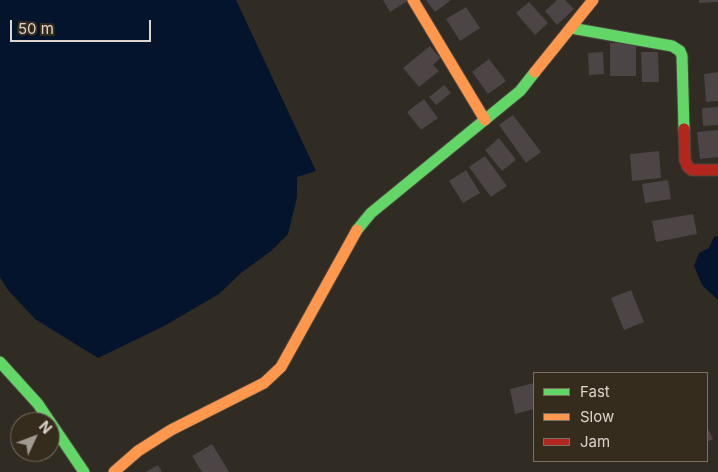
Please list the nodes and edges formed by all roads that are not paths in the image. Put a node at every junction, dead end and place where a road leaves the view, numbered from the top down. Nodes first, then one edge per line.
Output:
1 (413, 0) edge
2 (593, 0) edge
3 (571, 28) junction
4 (485, 120) junction
5 (718, 170) edge
6 (0, 362) edge
7 (84, 472) edge
8 (114, 472) edge

1 - 4 street
2 - 3 street
3 - 4 street
3 - 5 street
4 - 8 street
6 - 7 street

